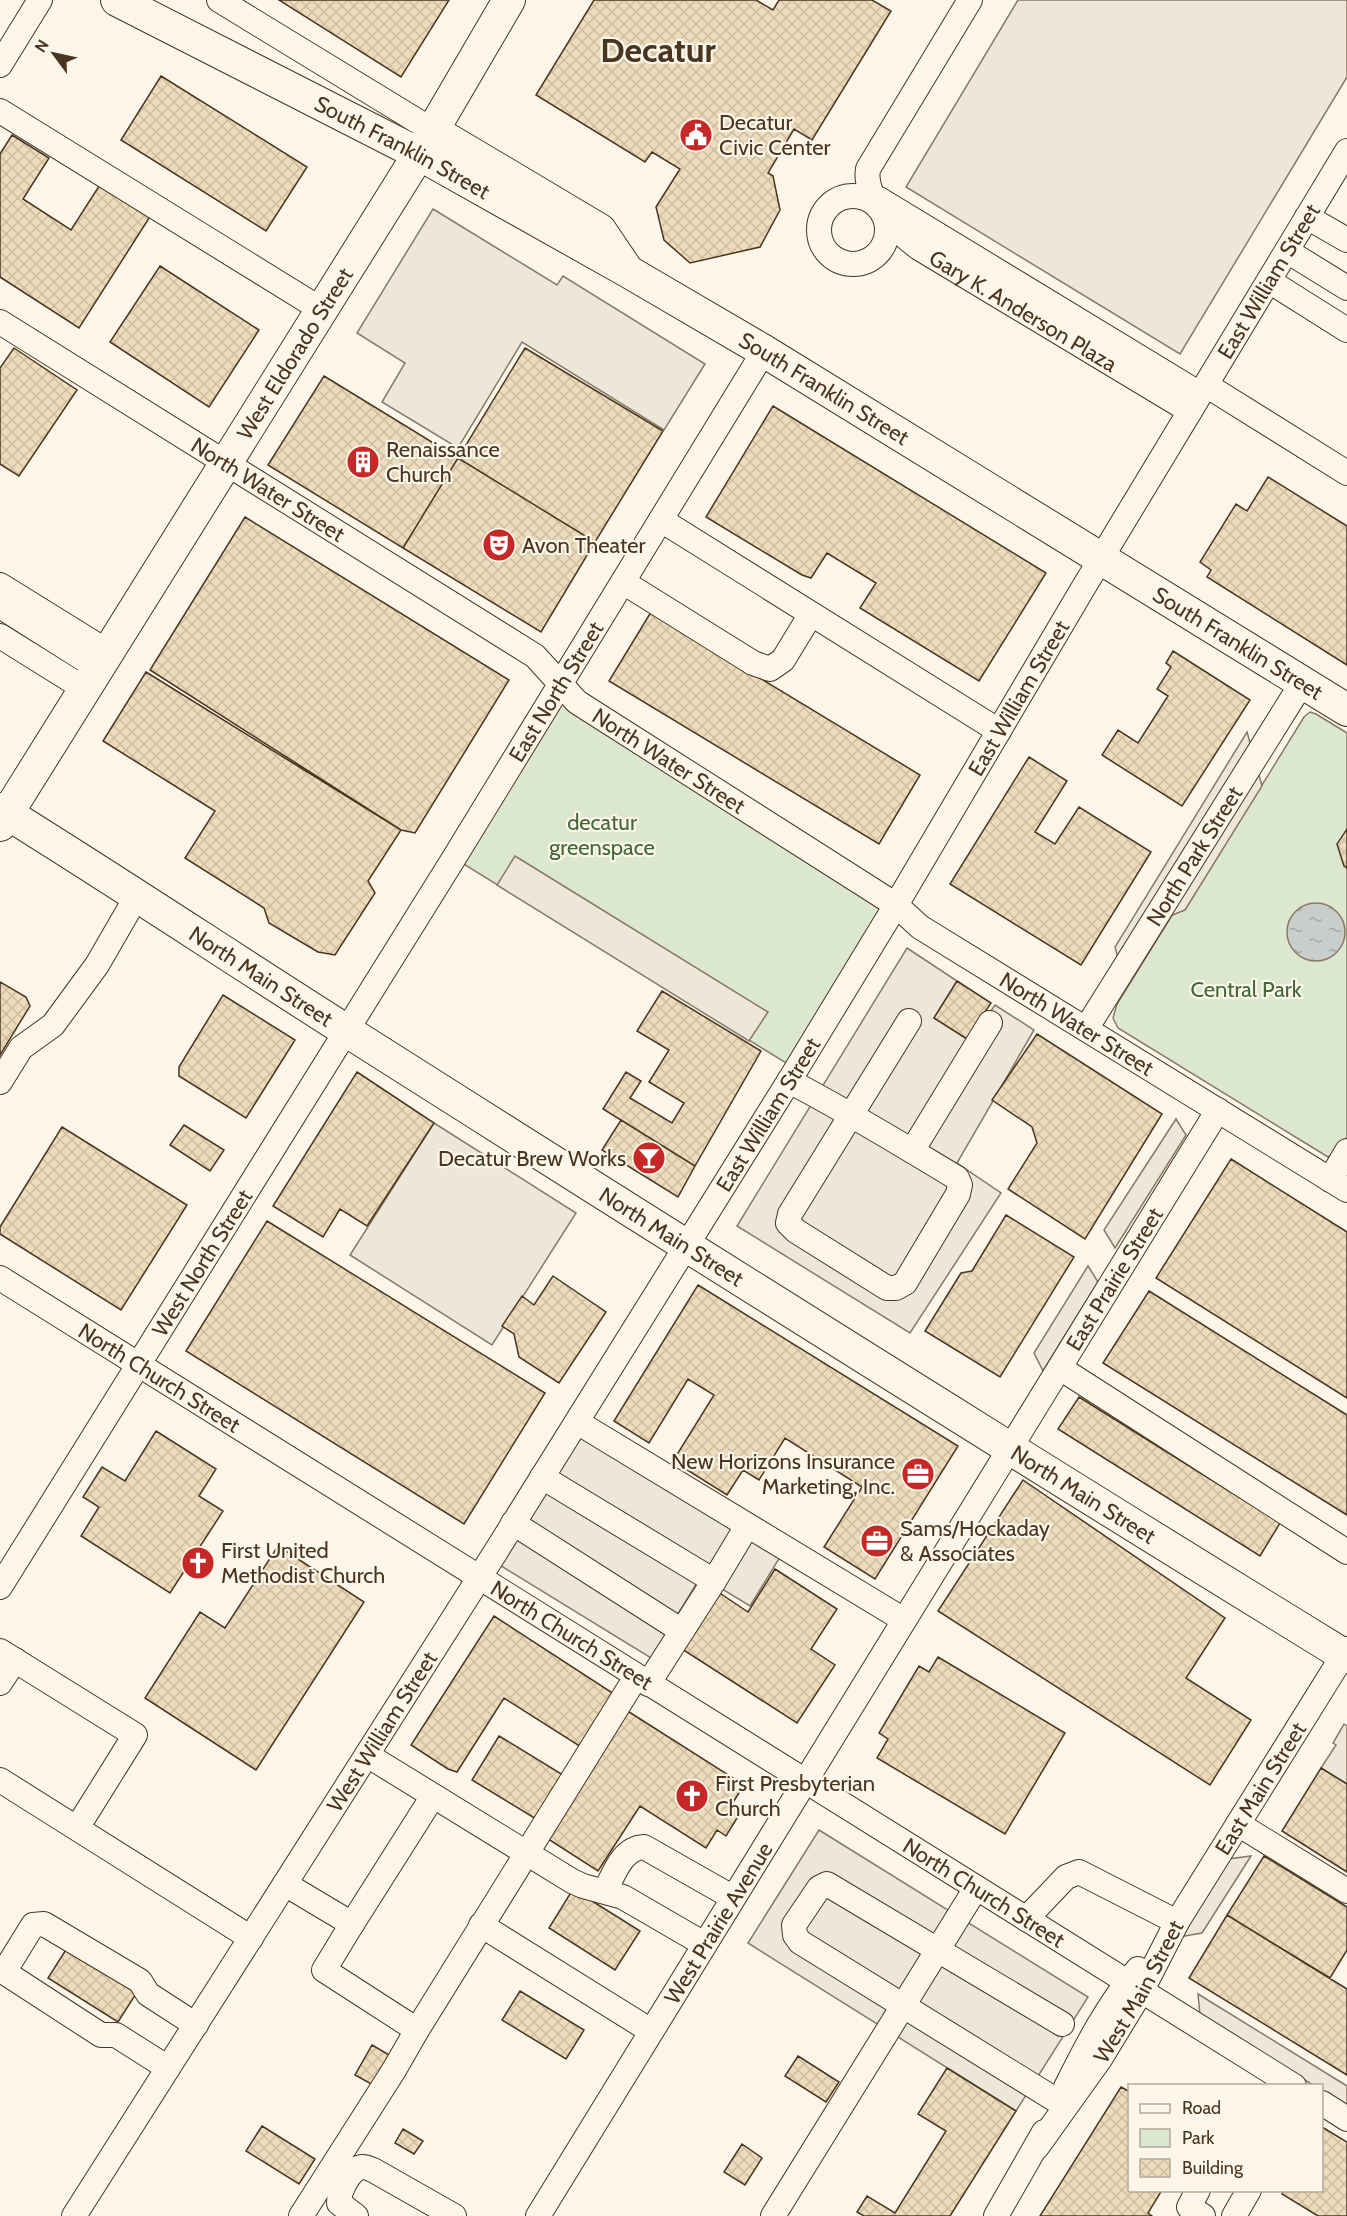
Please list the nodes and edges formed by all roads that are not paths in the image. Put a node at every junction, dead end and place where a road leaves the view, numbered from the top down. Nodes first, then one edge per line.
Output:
1 (40, 0) edge
2 (117, 0) edge
3 (219, 0) edge
4 (509, 0) edge
5 (966, 1) edge
6 (0, 65) edge
7 (0, 111) edge
8 (426, 142) junction
9 (1347, 151) edge
10 (873, 190) junction
11 (839, 199) junction
12 (1307, 217) junction
13 (1347, 240) edge
14 (1287, 251) junction
15 (1269, 281) junction
16 (1347, 288) edge
17 (322, 310) junction
18 (1, 325) edge
19 (1347, 330) edge
20 (764, 351) junction
21 (1199, 397) junction
22 (226, 465) junction
23 (1347, 473) edge
24 (660, 520) junction
25 (1100, 560) junction
26 (622, 582) junction
27 (0, 585) edge
28 (0, 606) edge
29 (811, 614) junction
30 (33, 627) junction
31 (10, 642) edge
32 (97, 670) junction
33 (1302, 683) junction
34 (560, 684) junction
35 (1347, 710) edge
36 (999, 731) junction
37 (2, 816) edge
38 (138, 894) junction
39 (896, 905) junction
40 (909, 1020) dead end
41 (990, 1023) dead end
42 (1086, 1029) junction
43 (347, 1031) junction
44 (789, 1081) junction
45 (0, 1082) edge
46 (1218, 1110) junction
47 (850, 1115) junction
48 (912, 1151) junction
49 (1347, 1151) edge
50 (1339, 1185) edge
51 (688, 1245) junction
52 (0, 1278) edge
53 (139, 1365) junction
54 (1060, 1368) junction
55 (577, 1422) junction
56 (1011, 1448) junction
57 (542, 1477) junction
58 (513, 1523) junction
59 (747, 1526) junction
60 (1347, 1552) edge
61 (479, 1578) junction
62 (714, 1581) junction
63 (0, 1587) edge
64 (904, 1620) junction
65 (682, 1631) junction
66 (1346, 1653) edge
67 (8, 1656) edge
68 (642, 1680) junction
69 (0, 1683) edge
70 (367, 1755) junction
71 (0, 1780) edge
72 (803, 1781) junction
73 (433, 1796) junction
74 (1238, 1824) junction
75 (77, 1828) junction
76 (525, 1852) junction
77 (285, 1884) junction
78 (976, 1888) junction
79 (605, 1891) junction
80 (1347, 1891) edge
81 (732, 1897) junction
82 (1026, 1919) junction
83 (352, 1924) junction
84 (481, 1925) junction
85 (1175, 1925) junction
86 (251, 1938) junction
87 (704, 1944) junction
88 (939, 1949) junction
89 (2, 1974) edge
90 (1134, 1986) junction
91 (903, 2006) junction
92 (1062, 2024) dead end
93 (196, 2025) junction
94 (417, 2030) junction
95 (651, 2031) junction
96 (168, 2068) junction
97 (1264, 2078) edge
98 (1290, 2084) edge
99 (1059, 2102) junction
100 (1323, 2104) edge
101 (1347, 2119) edge
102 (1037, 2147) junction
103 (1197, 2192) edge
104 (1248, 2192) edge
105 (339, 2195) junction
106 (74, 2216) edge
107 (301, 2216) edge
108 (324, 2216) edge
109 (356, 2216) edge
110 (454, 2216) edge
111 (538, 2216) edge
112 (773, 2216) edge
113 (996, 2216) edge
114 (1203, 2216) edge
115 (1234, 2216) edge

1 - 6 street
2 - 8 main road, South Franklin Street
3 - 8 street
4 - 8 main road, West Eldorado Street
5 - 10 street
7 - 17 street
8 - 17 main road, West Eldorado Street
8 - 20 main road, South Franklin Street
9 - 12 street, East William Street
10 - 11 street
10 - 11 street
10 - 11 street
10 - 21 street, Gary K. Anderson Plaza
12 - 13 street
12 - 14 street, East William Street
14 - 15 street, East William Street
14 - 16 street
15 - 19 street
15 - 21 street, East William Street
17 - 22 main road, West Eldorado Street
18 - 22 street, North Water Street
20 - 24 street, East North Street
20 - 25 main road, South Franklin Street
21 - 23 street, Gary K. Anderson Plaza
21 - 25 street, East William Street
22 - 32 main road, West Eldorado Street
22 - 34 street, North Water Street
24 - 26 street, East North Street
24 - 29 street
25 - 33 main road, South Franklin Street
25 - 36 street, East William Street
26 - 29 street
26 - 34 street, East North Street
27 - 32 street
28 - 30 street
29 - 36 street
30 - 31 street
30 - 32 street
31 - 32 street
32 - 37 main road, West Eldorado Street
33 - 35 main road, South Franklin Street
33 - 42 street, North Park Street
34 - 39 street, North Water Street
34 - 43 street, East North Street
36 - 39 street, East William Street
37 - 38 main road, North Main Street
38 - 43 main road, North Main Street
38 - 45 street
39 - 42 street, North Water Street
39 - 44 street, East William Street
40 - 47 street
41 - 48 street
42 - 46 street, North Water Street
43 - 51 main road, North Main Street
43 - 53 street, West North Street
44 - 47 street
44 - 51 street, East William Street
46 - 50 street, North Water Street
46 - 54 street, East Prairie Street
47 - 48 street
47 - 48 street
49 - 50 street
51 - 55 street, West William Street
51 - 56 main road, North Main Street
52 - 53 street, North Church Street
53 - 61 street, North Church Street
53 - 63 street, West North Street
54 - 56 street, East Prairie Street
54 - 60 street
55 - 57 street, West William Street
55 - 59 street
56 - 64 street, West Prairie Avenue
56 - 66 main road, North Main Street
57 - 58 street, West William Street
57 - 62 street
58 - 61 street, West William Street
58 - 65 street
59 - 62 street
59 - 64 street
61 - 68 street, North Church Street
61 - 70 street, West William Street
62 - 65 street
64 - 72 street, West Prairie Avenue
65 - 68 street
66 - 74 street, East Main Street
67 - 69 street
67 - 75 street
68 - 72 street, North Church Street
68 - 76 street
70 - 73 street
70 - 77 street, West William Street
71 - 75 street
72 - 78 street, North Church Street
72 - 81 street, West Prairie Avenue
73 - 76 street
73 - 83 street
74 - 80 street
74 - 85 street, East Main Street
75 - 86 street
76 - 79 street
76 - 84 street
77 - 83 street
77 - 86 street, West William Street
78 - 82 street, North Church Street
78 - 88 street
79 - 81 street
79 - 87 street
81 - 87 street, West Prairie Avenue
82 - 85 street
82 - 90 street, North Church Street
83 - 94 street
84 - 94 street
84 - 95 street
85 - 90 street, West Main Street
86 - 93 street, West William Street
87 - 95 street, West Prairie Avenue
88 - 91 street
88 - 91 street
88 - 92 street
89 - 93 street
89 - 96 street
90 - 97 street, North Church Street
90 - 99 street, West Main Street
90 - 102 street, West Main Street
91 - 99 street
91 - 112 street
93 - 96 street, West William Street
94 - 107 street
95 - 111 street, West Prairie Avenue
96 - 106 street, West William Street
97 - 98 street, North Church Street
99 - 102 street, West Main Street
100 - 101 street
102 - 113 street, West Main Street
103 - 114 street
104 - 115 street
105 - 108 street
105 - 109 street
105 - 110 street

